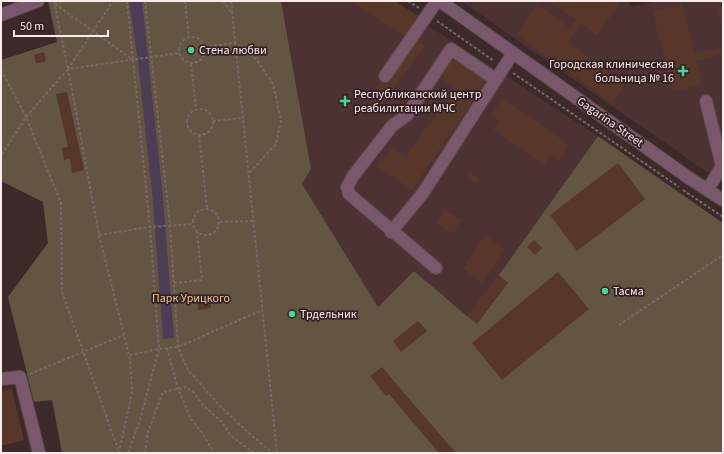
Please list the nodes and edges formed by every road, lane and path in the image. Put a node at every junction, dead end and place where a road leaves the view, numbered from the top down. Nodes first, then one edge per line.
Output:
1 (38, 1) edge
2 (63, 1) edge
3 (113, 1) edge
4 (127, 1) edge
5 (145, 1) edge
6 (185, 1) edge
7 (223, 1) edge
8 (231, 1) edge
9 (408, 1) edge
10 (438, 1) edge
11 (54, 2) edge
12 (5, 14) edge
13 (232, 14) junction
14 (428, 15) junction
15 (1, 23) edge
16 (93, 31) junction
17 (189, 37) junction
18 (235, 43) junction
19 (204, 47) junction
20 (179, 53) junction
21 (513, 53) junction
22 (152, 57) junction
23 (134, 60) junction
24 (191, 64) junction
25 (504, 67) junction
26 (68, 69) junction
27 (1, 70) edge
28 (385, 76) dead end
29 (495, 79) junction
30 (706, 101) dead end
31 (196, 109) junction
32 (26, 117) junction
33 (243, 118) junction
34 (213, 121) junction
35 (199, 135) junction
36 (1, 156) edge
37 (722, 160) edge
38 (248, 173) junction
39 (708, 189) junction
40 (723, 200) edge
41 (207, 208) junction
42 (723, 218) edge
43 (253, 221) junction
44 (220, 222) junction
45 (193, 224) junction
46 (170, 225) junction
47 (150, 227) junction
48 (197, 231) junction
49 (392, 232) junction
50 (99, 235) junction
51 (723, 255) edge
52 (436, 268) dead end
53 (174, 283) junction
54 (262, 310) junction
55 (619, 325) dead end
56 (124, 336) junction
57 (178, 347) junction
58 (167, 348) junction
59 (159, 349) junction
60 (83, 353) junction
61 (130, 355) junction
62 (20, 377) junction
63 (1, 379) edge
64 (178, 389) junction
65 (39, 453) edge
66 (128, 453) edge
67 (145, 453) edge
68 (214, 453) edge
69 (254, 453) edge
70 (273, 453) edge
71 (277, 453) edge

1 - 12 street
2 - 11 path
3 - 16 path
4 - 23 path
5 - 22 path
6 - 17 path
7 - 13 path
8 - 13 path
9 - 14 path
10 - 14 street
10 - 21 street, Gagarina Street
11 - 16 path
11 - 26 path
12 - 15 street
13 - 18 path
14 - 25 path
14 - 28 street
16 - 23 path
16 - 26 path
17 - 19 path
17 - 20 path
18 - 19 path
18 - 33 path
18 - 38 path
19 - 24 path
20 - 22 path
20 - 24 path
21 - 25 street
21 - 39 street, Gagarina Street
22 - 23 path
22 - 46 path
23 - 26 path
23 - 47 path
24 - 31 path
25 - 29 street
25 - 42 path
26 - 32 path
26 - 50 path
27 - 32 path
29 - 49 street
29 - 49 street
30 - 37 street
31 - 34 path
31 - 35 path
32 - 36 path
32 - 60 path
33 - 34 path
33 - 38 path
34 - 35 path
35 - 41 path
37 - 39 street
38 - 43 path
39 - 40 street, Gagarina Street
41 - 44 path
41 - 45 path
43 - 44 path
43 - 54 path
44 - 48 path
45 - 46 path
45 - 48 path
46 - 47 path
46 - 53 path
47 - 50 path
47 - 59 path
48 - 53 path
49 - 52 street
50 - 56 path
51 - 55 path
53 - 57 path
54 - 57 path
54 - 71 path
56 - 60 path
56 - 61 path
57 - 58 path
57 - 70 path
58 - 59 path
58 - 64 path
59 - 61 path
59 - 66 path
60 - 61 path
60 - 62 path
62 - 63 street
62 - 65 street
64 - 67 path
64 - 68 path
64 - 69 path

